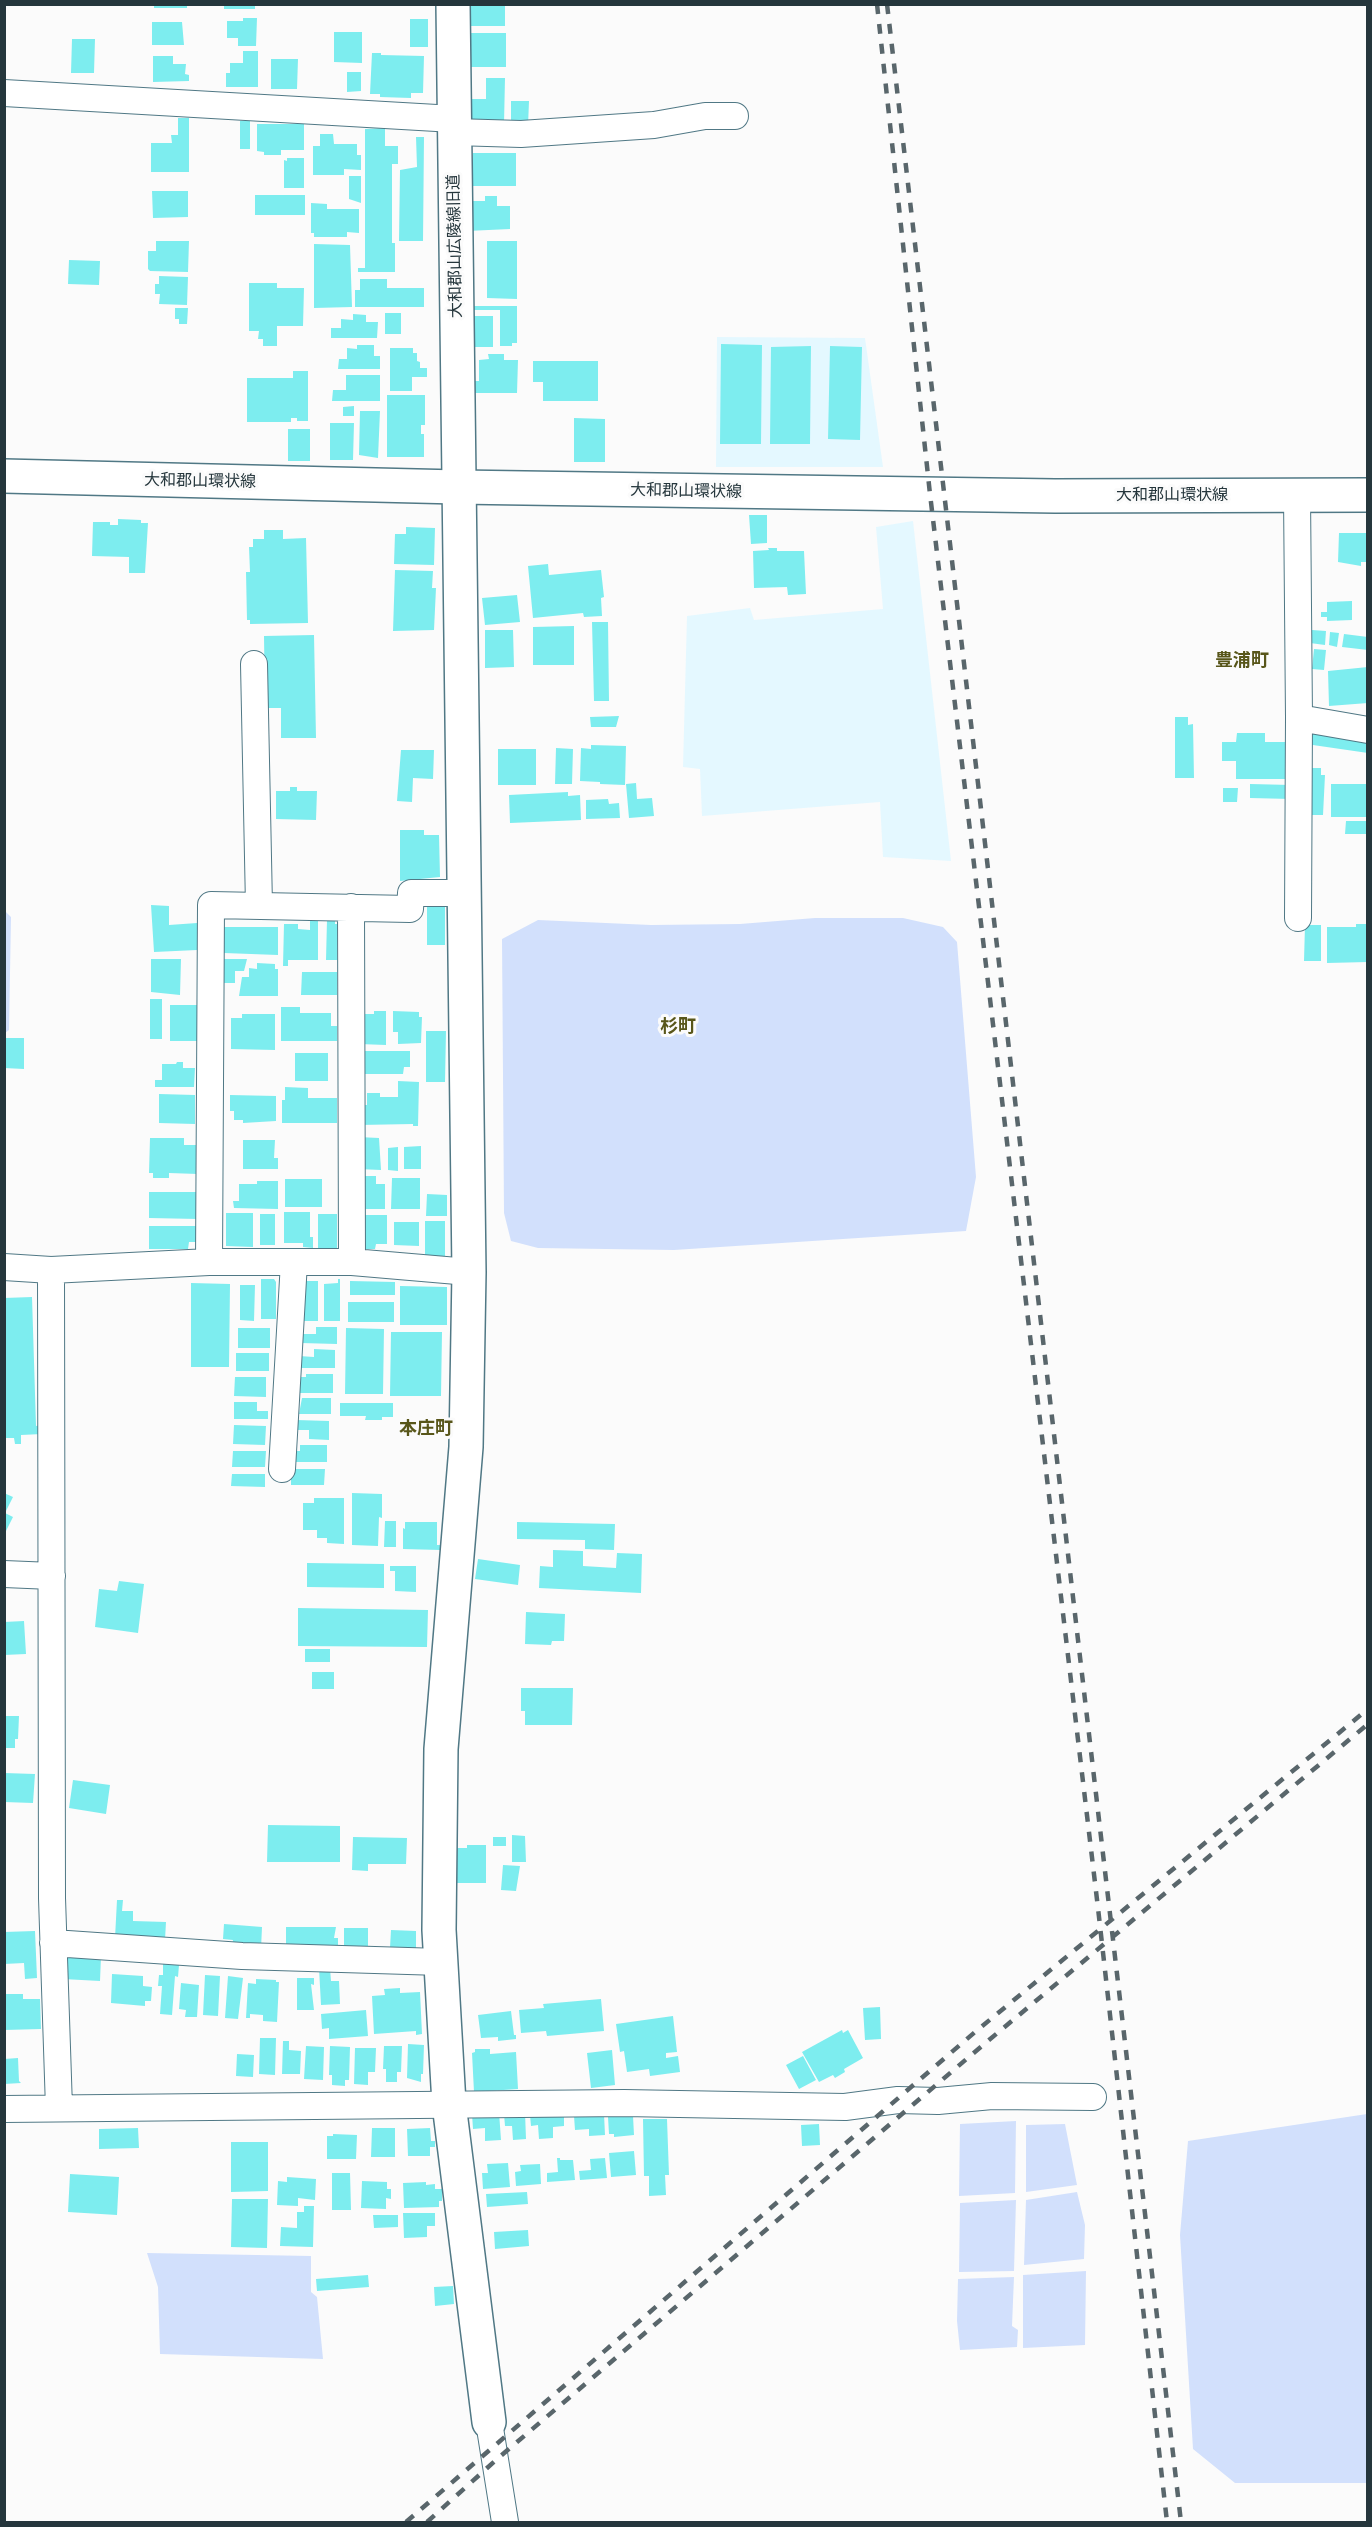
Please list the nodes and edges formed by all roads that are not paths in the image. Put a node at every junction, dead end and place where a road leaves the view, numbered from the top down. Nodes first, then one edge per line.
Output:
1 (453, 4) edge
2 (4, 93) edge
3 (735, 116) dead end
4 (454, 126) junction
5 (4, 476) edge
6 (458, 487) junction
7 (1297, 495) junction
8 (1368, 495) edge
9 (254, 664) dead end
10 (1299, 718) junction
11 (1368, 730) edge
12 (464, 893) junction
13 (259, 906) junction
14 (351, 907) junction
15 (1298, 918) dead end
16 (294, 1262) junction
17 (352, 1262) junction
18 (209, 1263) junction
19 (4, 1267) edge
20 (51, 1269) junction
21 (469, 1272) junction
22 (282, 1469) dead end
23 (4, 1574) edge
24 (52, 1576) junction
25 (53, 1942) junction
26 (441, 1962) junction
27 (1093, 2097) dead end
28 (449, 2104) junction
29 (59, 2108) junction
30 (4, 2109) edge
31 (489, 2422) joint
32 (505, 2523) edge

1 - 4 street, 大和郡山広陵線旧道
2 - 4 street
3 - 4 street
4 - 6 street, 大和郡山広陵線旧道
5 - 6 street, 大和郡山環状線
6 - 7 street, 大和郡山環状線
6 - 12 street, 大和郡山広陵線旧道
7 - 8 street, 大和郡山環状線
7 - 10 street
9 - 13 street
10 - 11 street
10 - 15 street
12 - 14 street
12 - 21 street, 大和郡山広陵線旧道
13 - 14 street
13 - 18 street
14 - 17 street
16 - 17 street
16 - 18 street
16 - 22 street
17 - 21 street
18 - 20 street
19 - 20 street
20 - 24 street
21 - 26 street, 大和郡山広陵線旧道
23 - 24 street
24 - 25 street
25 - 26 street
25 - 29 street
26 - 28 street, 大和郡山広陵線旧道
27 - 28 street
28 - 29 street
28 - 31 street, 大和郡山広陵線旧道
29 - 30 street
31 - 32 street

